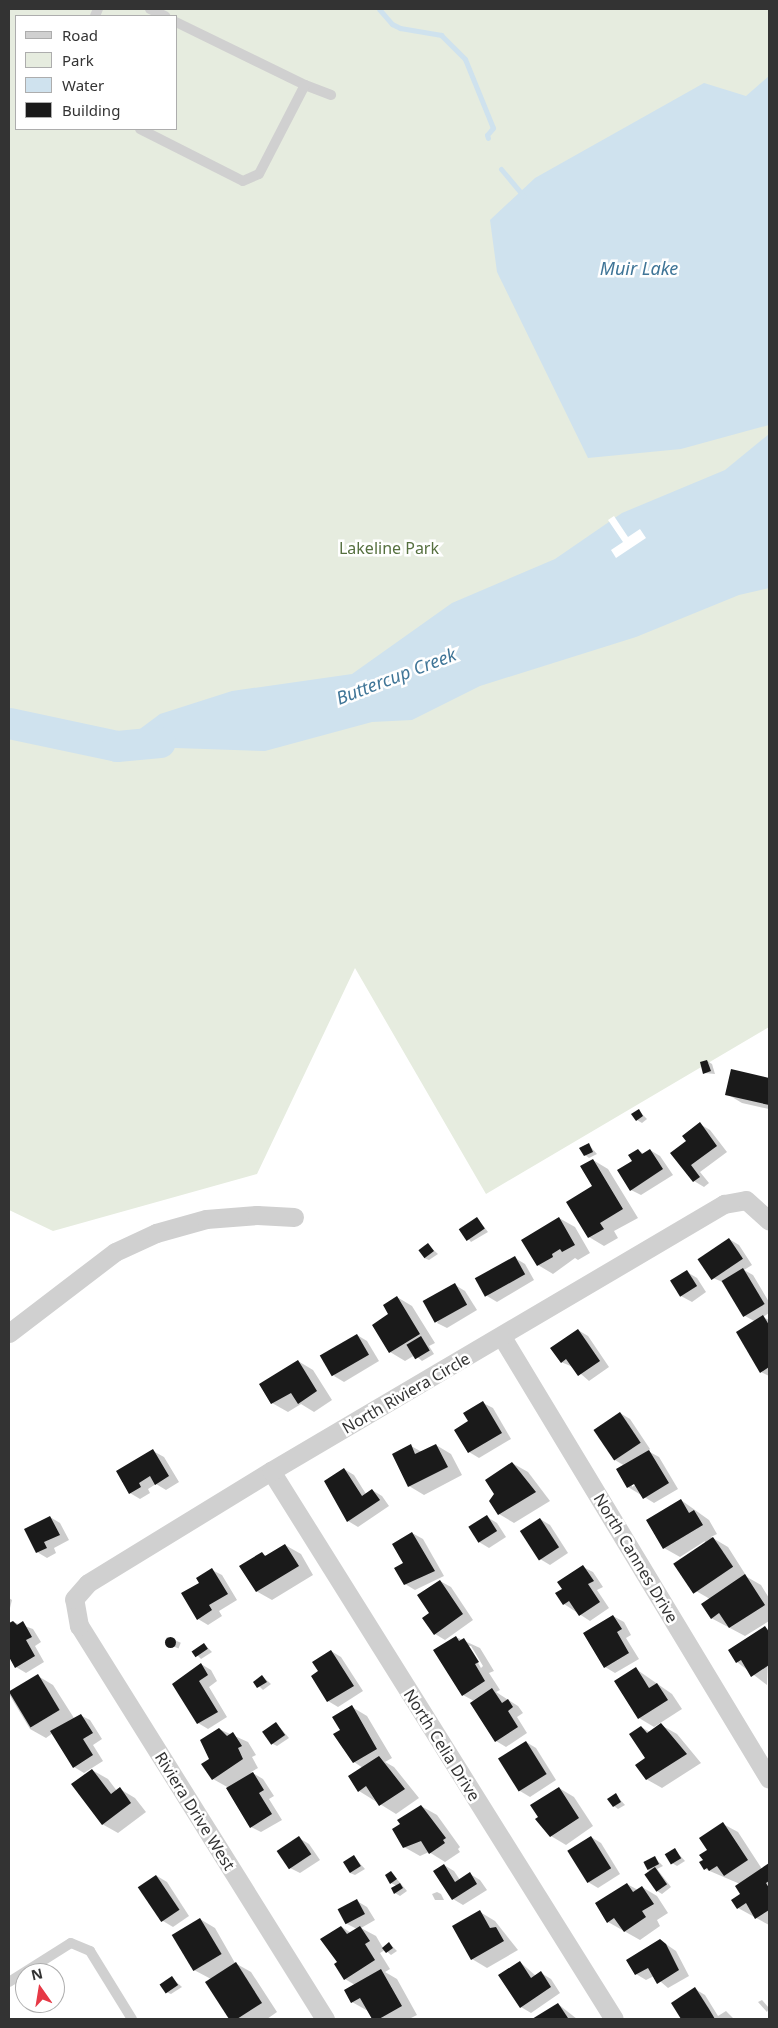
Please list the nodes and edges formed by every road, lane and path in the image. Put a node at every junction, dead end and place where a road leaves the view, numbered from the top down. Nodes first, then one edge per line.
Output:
1 (150, 9) edge
2 (163, 15) edge
3 (178, 23) edge
4 (305, 85) junction
5 (332, 95) dead end
6 (142, 130) edge
7 (294, 1217) dead end
8 (769, 1222) edge
9 (9, 1333) edge
10 (502, 1337) junction
11 (271, 1471) junction
12 (74, 1599) joint
13 (769, 1779) edge
14 (9, 1982) edge
15 (132, 2019) edge
16 (325, 2019) edge
17 (614, 2019) edge

1 - 2 lane
3 - 4 lane
4 - 5 lane
4 - 6 lane
7 - 9 street
8 - 10 street, North Riviera Circle
10 - 11 street, North Riviera Circle
10 - 13 street, North Cannes Drive
11 - 12 street, North Riviera Circle
11 - 17 street, North Celia Drive
12 - 16 street, Riviera Drive West
14 - 15 lane

